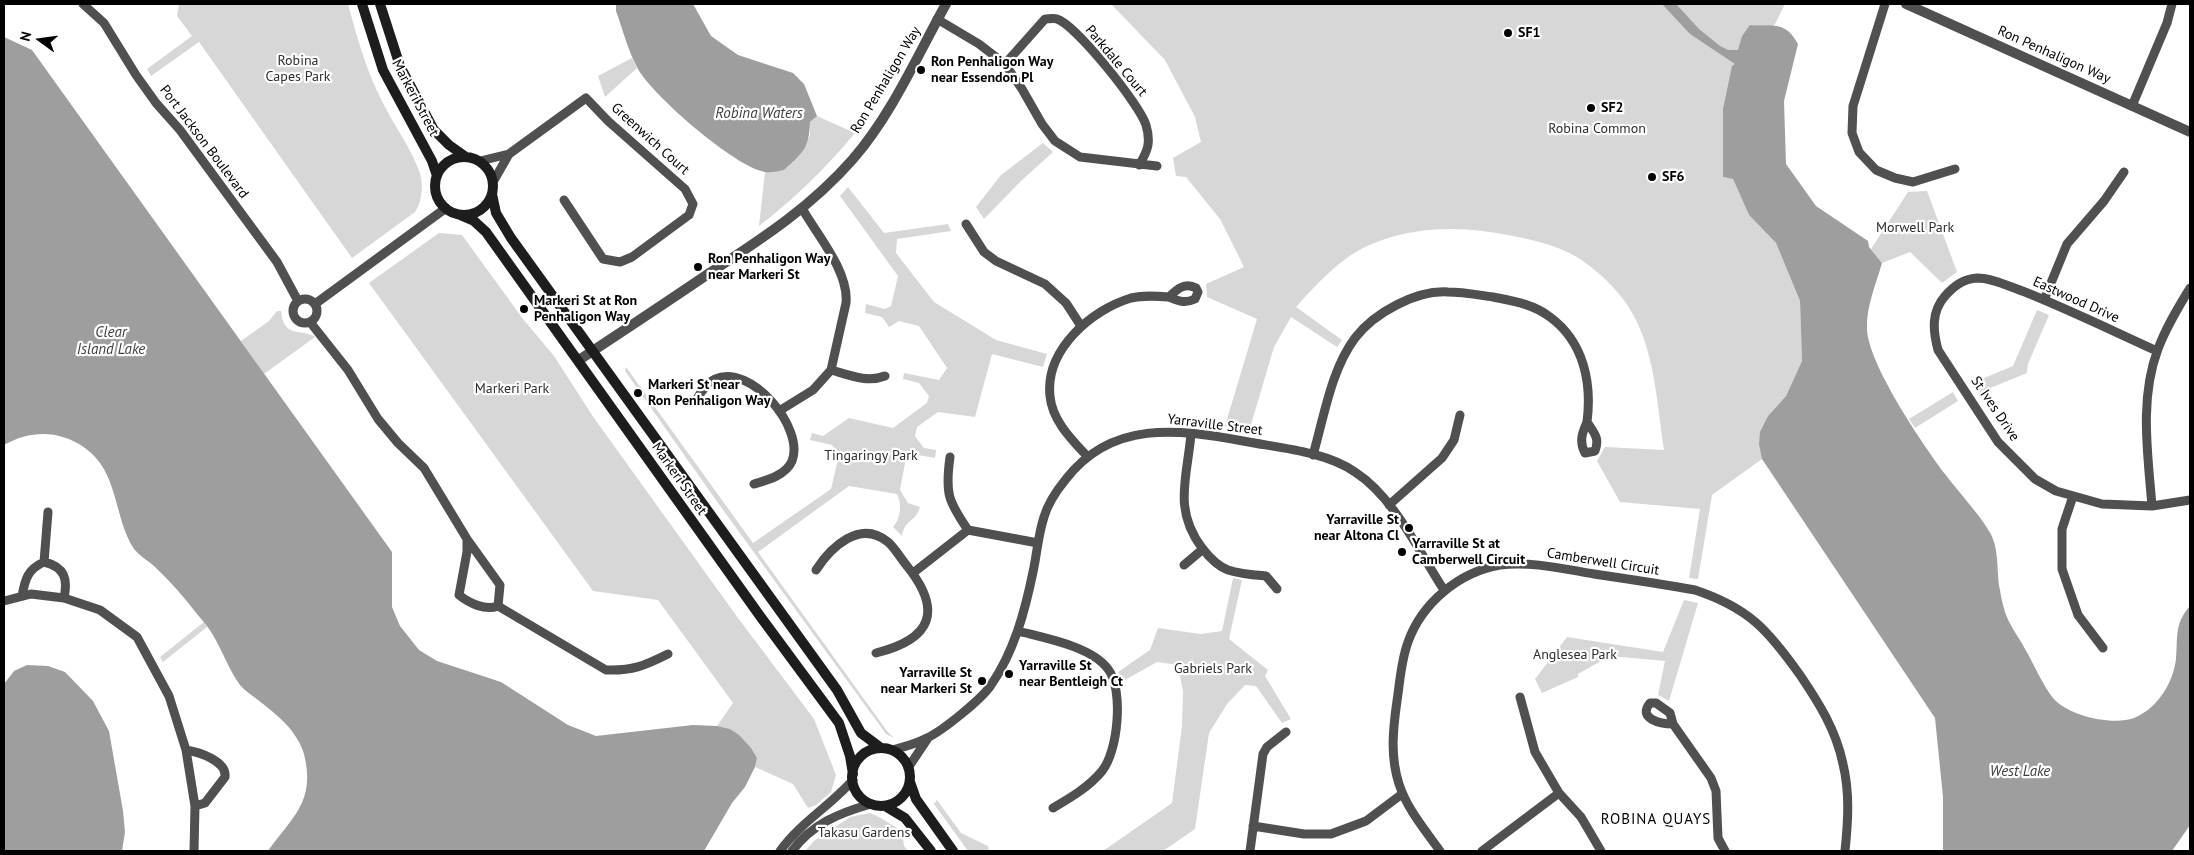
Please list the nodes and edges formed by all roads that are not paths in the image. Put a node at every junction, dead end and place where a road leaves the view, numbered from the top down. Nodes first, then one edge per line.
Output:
1 (83, 4) edge
2 (362, 4) edge
3 (380, 4) edge
4 (946, 4) edge
5 (1885, 4) edge
6 (1906, 4) edge
7 (2172, 4) edge
8 (938, 19) junction
9 (1005, 64) junction
10 (2132, 106) junction
11 (2190, 132) edge
12 (509, 154) junction
13 (466, 157) junction
14 (480, 161) junction
15 (1139, 165) junction
16 (1157, 166) dead end
17 (1955, 169) dead end
18 (2124, 172) dead end
19 (437, 176) junction
20 (493, 182) junction
21 (492, 194) junction
22 (564, 200) dead end
23 (446, 208) junction
24 (802, 210) junction
25 (460, 214) junction
26 (966, 224) dead end
27 (1983, 279) joint
28 (2190, 288) edge
29 (1169, 297) dead end
30 (2044, 300) junction
31 (298, 301) junction
32 (315, 304) junction
33 (310, 322) junction
34 (1081, 326) junction
35 (593, 351) junction
36 (2157, 351) junction
37 (579, 360) junction
38 (831, 370) junction
39 (885, 376) dead end
40 (694, 402) dead end
41 (779, 411) junction
42 (1460, 415) dead end
43 (1587, 422) dead end
44 (1191, 434) junction
45 (1313, 455) junction
46 (1087, 456) junction
47 (950, 457) dead end
48 (754, 484) dead end
49 (2073, 496) junction
50 (2190, 500) edge
51 (1389, 505) junction
52 (2152, 506) junction
53 (48, 512) dead end
54 (968, 530) junction
55 (467, 539) junction
56 (1038, 543) junction
57 (1203, 549) junction
58 (44, 562) junction
59 (1184, 565) dead end
60 (816, 570) dead end
61 (913, 573) junction
62 (1277, 589) dead end
63 (1444, 590) junction
64 (22, 596) junction
65 (64, 598) junction
66 (4, 601) edge
67 (498, 606) junction
68 (1018, 631) junction
69 (2103, 648) dead end
70 (876, 653) dead end
71 (668, 654) dead end
72 (1520, 696) dead end
73 (1673, 724) dead end
74 (1286, 732) dead end
75 (928, 738) junction
76 (881, 748) junction
77 (186, 750) junction
78 (892, 750) junction
79 (908, 768) junction
80 (853, 777) junction
81 (910, 782) junction
82 (1559, 793) junction
83 (1402, 794) junction
84 (871, 804) junction
85 (195, 806) junction
86 (885, 806) junction
87 (1053, 808) dead end
88 (1253, 826) junction
89 (194, 851) edge
90 (780, 851) edge
91 (792, 851) edge
92 (931, 851) edge
93 (953, 851) edge
94 (1250, 851) edge
95 (1440, 851) edge
96 (1482, 851) edge
97 (1601, 851) edge
98 (1726, 851) edge
99 (1845, 851) edge

1 - 31 street, Port Jackson Boulevard
2 - 19 main road, Markeri Street
3 - 13 main road, Markeri Street
4 - 8 street, Ron Penhaligon Way
5 - 17 street
6 - 10 street, Ron Penhaligon Way
7 - 10 street
8 - 9 street
8 - 24 street, Ron Penhaligon Way
9 - 15 street
9 - 15 street, Parkdale Court
10 - 11 street, Ron Penhaligon Way
12 - 14 street, Greenwich Court
12 - 20 street, Greenwich Court
12 - 22 street, Greenwich Court
13 - 14 main road
13 - 19 main road
14 - 20 main road
15 - 16 street
18 - 30 street
19 - 23 main road
20 - 21 main road
21 - 25 main road
21 - 35 main road, Markeri Street
23 - 25 main road
23 - 32 street
24 - 35 street, Ron Penhaligon Way
24 - 38 street
25 - 37 main road, Markeri Street
26 - 34 street
27 - 30 street, Eastwood Drive
27 - 49 street, St Ives Drive
28 - 36 street
29 - 34 street
30 - 36 street, Eastwood Drive
31 - 32 street
31 - 33 street
32 - 33 street
33 - 55 street
34 - 46 street
35 - 37 street, Ron Penhaligon Way
35 - 76 main road, Markeri Street
36 - 52 street
37 - 80 main road, Markeri Street
38 - 39 street
38 - 41 street
40 - 41 street
41 - 48 street
42 - 51 street
43 - 45 street
44 - 45 street, Yarraville Street
44 - 46 street, Yarraville Street
44 - 57 street
45 - 51 street, Yarraville Street
46 - 56 street, Yarraville Street
47 - 54 street
49 - 52 street, St Ives Drive
49 - 69 street
50 - 52 street, St Ives Drive
51 - 63 street, Yarraville Street
53 - 58 street
54 - 56 street
54 - 61 street
55 - 67 street
55 - 67 street
56 - 68 street, Yarraville Street
57 - 59 street
57 - 62 street
58 - 64 street
58 - 65 street
60 - 61 street
61 - 70 street
63 - 83 street, Camberwell Circuit
63 - 99 street, Camberwell Circuit
64 - 65 street
64 - 66 street
65 - 77 street
67 - 71 street
68 - 75 street, Yarraville Street
68 - 87 street
72 - 82 street
73 - 98 street
74 - 88 street
75 - 78 street, Yarraville Street
75 - 79 street
76 - 78 main road
76 - 80 main road
77 - 85 street
77 - 85 street
78 - 79 main road
79 - 81 main road
80 - 84 main road
80 - 90 street
81 - 86 main road
81 - 93 main road
82 - 96 street
82 - 97 street
83 - 88 street
83 - 95 street, Camberwell Circuit
84 - 86 main road
84 - 91 street
85 - 89 street
86 - 92 main road
88 - 94 street

